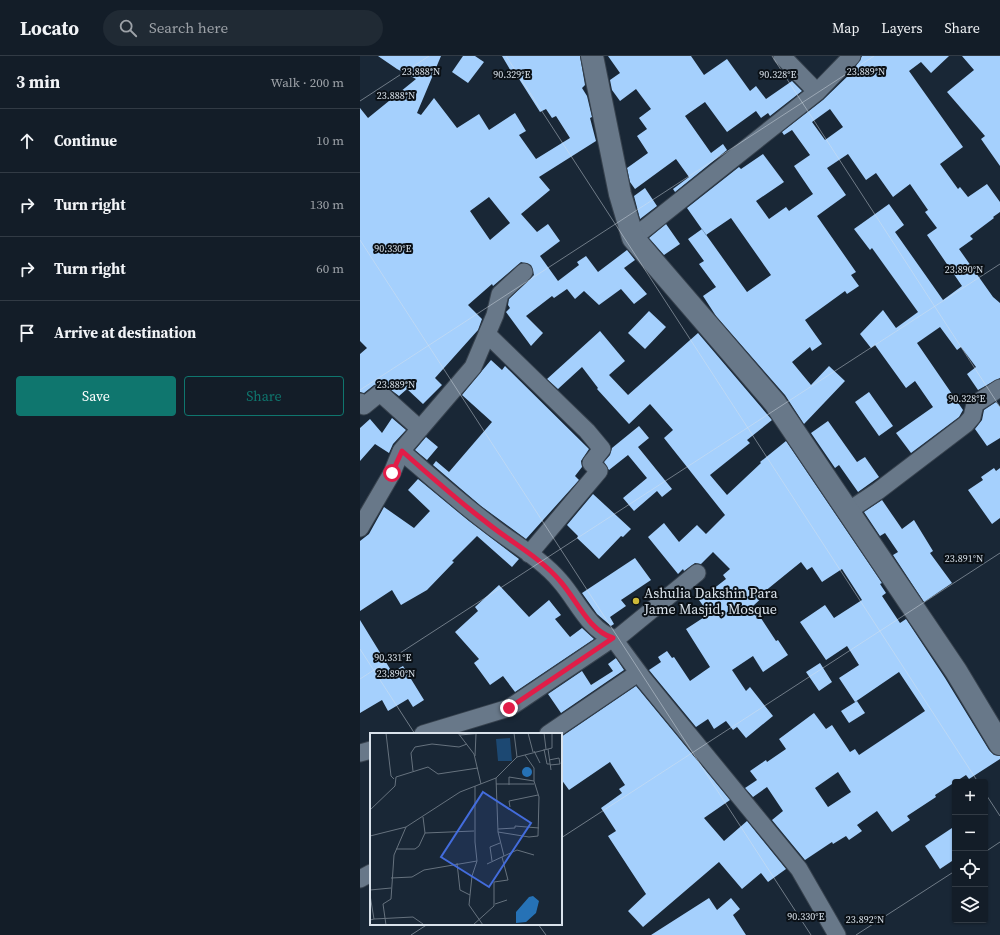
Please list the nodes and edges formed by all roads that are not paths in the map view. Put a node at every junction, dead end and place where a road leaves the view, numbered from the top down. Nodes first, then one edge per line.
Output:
1 (592, 56) edge
2 (782, 56) edge
3 (852, 56) edge
4 (817, 92) junction
5 (633, 238) junction
6 (524, 272) dead end
7 (487, 334) junction
8 (1000, 388) edge
9 (360, 402) edge
10 (420, 429) junction
11 (402, 451) junction
12 (848, 511) junction
13 (360, 528) edge
14 (530, 554) junction
15 (697, 573) dead end
16 (614, 639) junction
17 (638, 673) junction
18 (426, 733) edge
19 (549, 733) edge
20 (1000, 744) edge
21 (370, 750) edge
22 (360, 753) edge
23 (370, 874) edge
24 (360, 879) edge
25 (836, 935) edge

1 - 5 street
2 - 4 street
3 - 4 street
4 - 5 street
5 - 12 street
6 - 7 street
7 - 10 street
7 - 14 street
8 - 12 street
9 - 10 street
10 - 11 street
11 - 13 street
11 - 14 street
12 - 20 street
14 - 16 street
15 - 16 street
16 - 17 street
16 - 18 street
17 - 19 street
17 - 25 street
21 - 22 street
23 - 24 street

